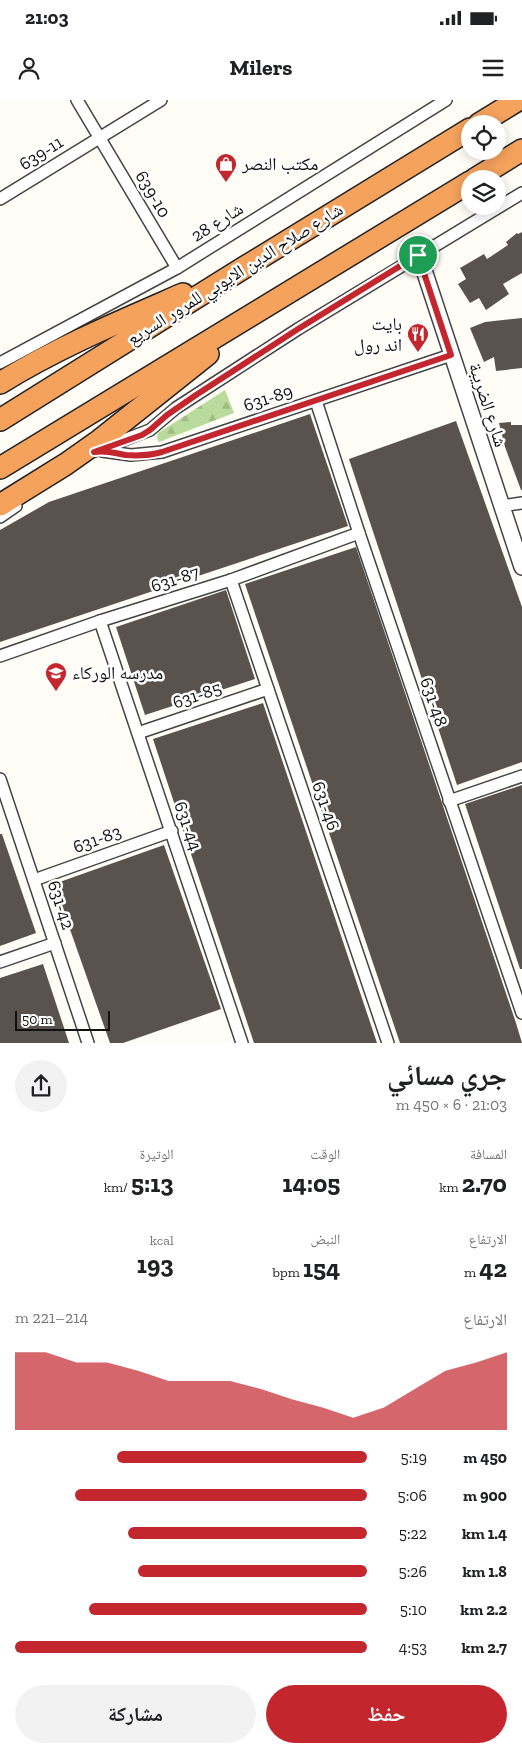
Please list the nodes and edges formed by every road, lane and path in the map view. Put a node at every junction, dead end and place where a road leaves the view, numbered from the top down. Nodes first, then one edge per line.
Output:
1 (77, 100) edge
2 (161, 100) edge
3 (446, 100) edge
4 (518, 100) edge
5 (494, 115) edge
6 (461, 135) edge
7 (100, 138) junction
8 (522, 150) edge
9 (490, 170) edge
10 (461, 188) edge
11 (522, 193) edge
12 (0, 199) edge
13 (418, 255) junction
14 (245, 267) junction
15 (177, 268) junction
16 (268, 306) junction
17 (451, 355) junction
18 (0, 363) edge
19 (0, 383) edge
20 (316, 401) junction
21 (0, 420) edge
22 (94, 452) junction
23 (66, 464) junction
24 (0, 468) edge
25 (522, 503) edge
26 (0, 505) edge
27 (501, 506) junction
28 (0, 517) edge
29 (359, 533) junction
30 (522, 567) edge
31 (231, 580) junction
32 (100, 621) junction
33 (0, 656) edge
34 (268, 689) junction
35 (138, 733) junction
36 (522, 776) edge
37 (0, 779) edge
38 (449, 801) junction
39 (5, 811) edge
40 (172, 831) junction
41 (34, 880) junction
42 (55, 943) junction
43 (0, 962) edge
44 (522, 1013) edge
45 (88, 1043) edge
46 (242, 1043) edge
47 (388, 1043) edge

1 - 7 street, 639-10
2 - 7 street, 639-11
3 - 15 street, شارع 28
4 - 5 highway
6 - 14 highway, شارع صلاح الدين الايوبي للمرور السريع
7 - 12 street, 639-11
7 - 15 street, 639-10
8 - 9 highway
10 - 16 highway
11 - 13 street
13 - 17 street, شارع الضريبة
13 - 22 street
14 - 19 highway
14 - 21 highway, شارع صلاح الدين الايوبي للمرور السريع
15 - 18 street, شارع 28
16 - 23 highway
16 - 24 highway
17 - 20 street, 631-89
17 - 27 street, شارع الضريبة
20 - 22 street, 631-89
20 - 29 street, 631-48
22 - 23 street
22 - 28 street
23 - 26 highway
25 - 27 street
27 - 30 street, شارع الضريبة
29 - 31 street, 631-87
29 - 38 street, 631-48
31 - 32 street, 631-87
31 - 34 street, 631-46
32 - 33 street, 631-87
32 - 35 street, 631-44
34 - 35 street, 631-85
34 - 47 street, 631-46
35 - 40 street, 631-44
36 - 38 street
37 - 39 street, 631-42
38 - 44 street, 631-48
39 - 41 street, 631-42
40 - 41 street, 631-83
40 - 46 street, 631-44
41 - 42 street, 631-42
42 - 43 street
42 - 45 street, 631-42

